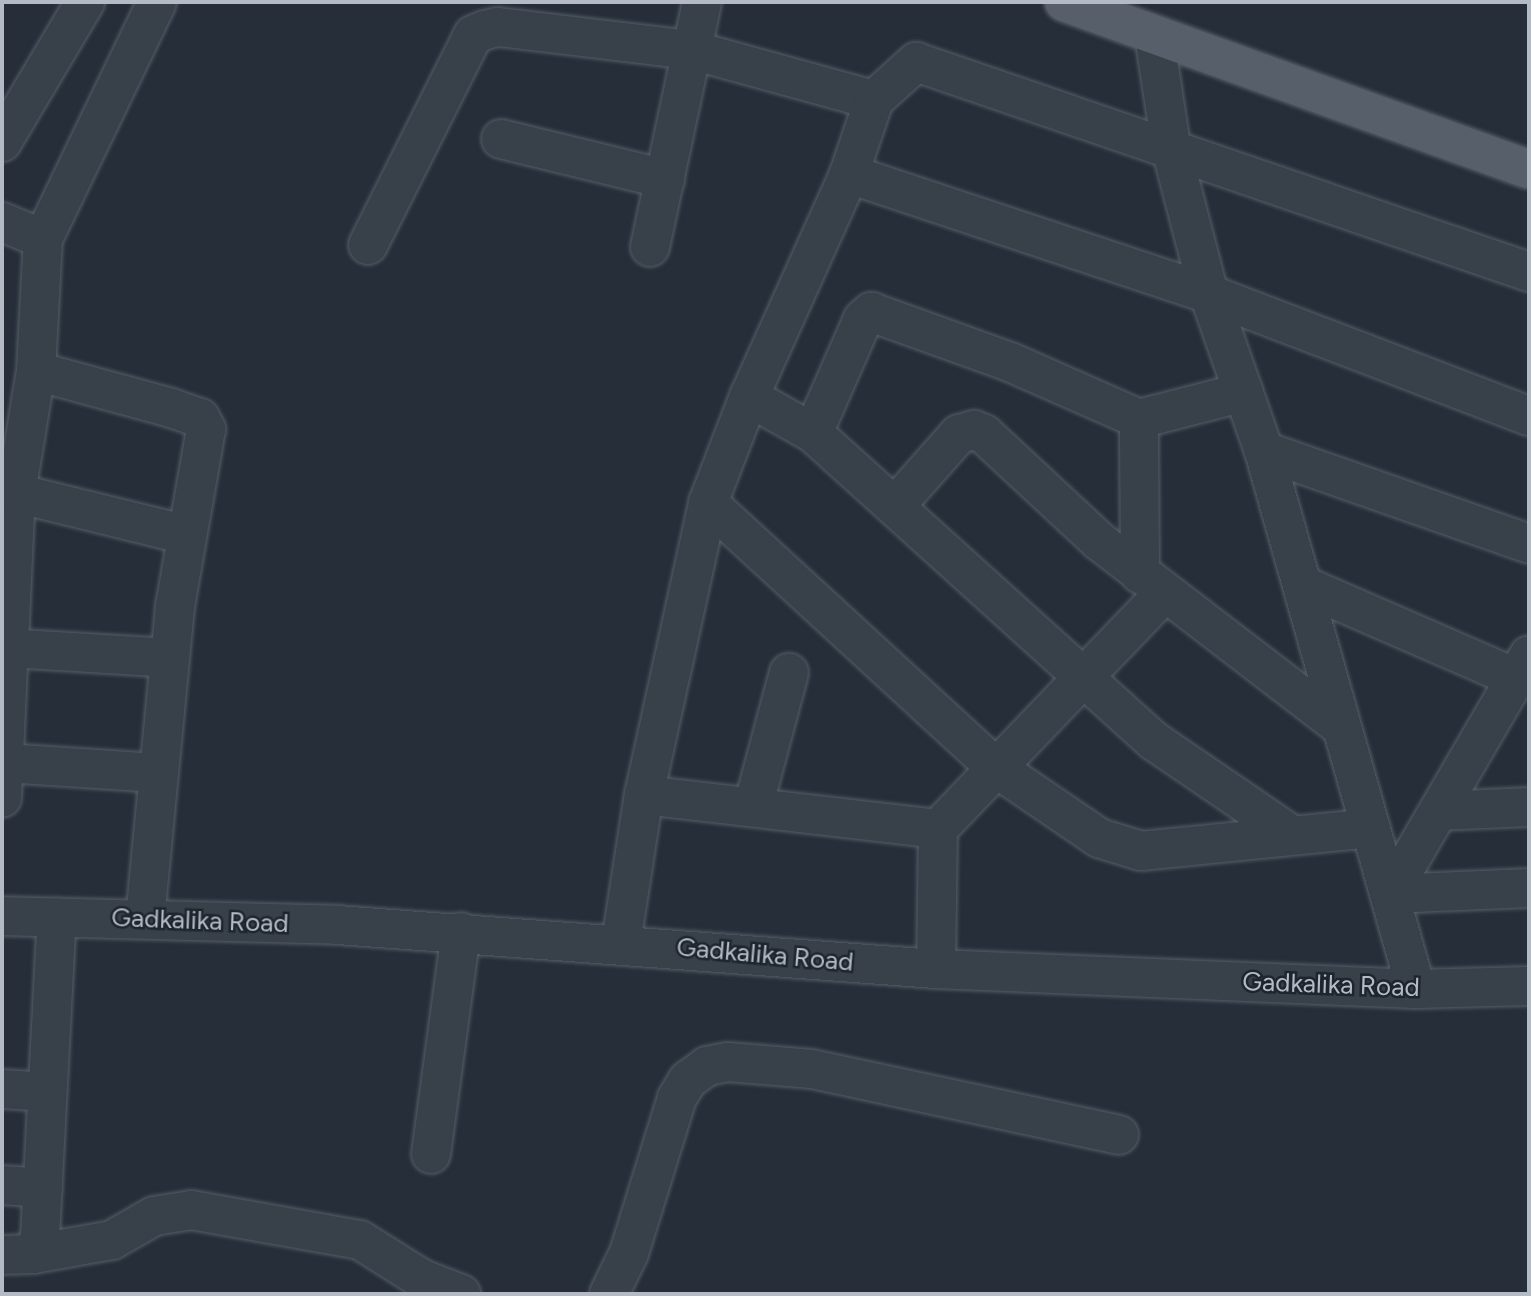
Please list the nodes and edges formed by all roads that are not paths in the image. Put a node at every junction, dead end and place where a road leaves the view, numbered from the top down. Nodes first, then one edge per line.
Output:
1 (85, 2) edge
2 (157, 2) edge
3 (702, 2) edge
4 (1064, 2) edge
5 (1154, 36) junction
6 (692, 50) junction
7 (874, 100) junction
8 (501, 139) dead end
9 (2, 142) edge
10 (1172, 152) junction
11 (1529, 169) edge
12 (849, 174) junction
13 (665, 179) junction
14 (2, 222) edge
15 (43, 239) junction
16 (368, 245) dead end
17 (650, 247) dead end
18 (1529, 272) edge
19 (1209, 294) junction
20 (36, 371) junction
21 (1244, 392) junction
22 (749, 397) junction
23 (1529, 416) edge
24 (1139, 419) junction
25 (813, 433) junction
26 (1264, 451) junction
27 (16, 493) junction
28 (708, 503) junction
29 (895, 506) junction
30 (187, 536) junction
31 (1529, 544) edge
32 (1152, 583) junction
33 (1302, 585) junction
34 (7, 648) junction
35 (170, 658) junction
36 (1522, 666) edge
37 (789, 673) dead end
38 (1083, 674) junction
39 (1341, 727) junction
40 (995, 767) junction
41 (157, 773) junction
42 (4, 780) edge
43 (644, 795) junction
44 (753, 807) junction
45 (1529, 807) edge
46 (1439, 811) junction
47 (1371, 828) junction
48 (938, 829) junction
49 (1292, 835) junction
50 (1529, 888) edge
51 (1390, 894) junction
52 (2, 916) edge
53 (57, 917) junction
54 (145, 919) junction
55 (461, 932) junction
56 (621, 943) junction
57 (936, 969) junction
58 (1529, 986) edge
59 (1416, 989) junction
60 (2, 1089) edge
61 (47, 1092) junction
62 (1119, 1135) dead end
63 (431, 1154) dead end
64 (2, 1185) edge
65 (43, 1188) junction
66 (17, 1254) edge
67 (461, 1294) edge
68 (609, 1294) edge

1 - 9 street
2 - 15 street
3 - 6 street
4 - 5 main road
5 - 10 street
5 - 11 main road
6 - 7 street
6 - 13 street
6 - 16 street
7 - 10 street
7 - 12 street
8 - 13 street
10 - 18 street
10 - 19 street
12 - 19 street
12 - 22 street
13 - 17 street
14 - 15 street
15 - 20 street
19 - 21 street
19 - 23 street
20 - 27 street
20 - 30 street
21 - 24 street
21 - 26 street
22 - 25 street
22 - 28 street
24 - 25 street
24 - 32 street
25 - 29 street
26 - 31 street
26 - 33 street
27 - 30 street
27 - 34 street
28 - 40 street
28 - 43 street
29 - 32 street
29 - 38 street
30 - 35 street
32 - 38 street
32 - 39 street
33 - 36 street
33 - 39 street
34 - 35 street
34 - 42 street
35 - 41 street
36 - 46 street
37 - 44 street
38 - 40 street
38 - 49 street
39 - 47 street
40 - 48 street
40 - 49 street
41 - 42 street
41 - 54 street
43 - 44 street
43 - 56 street
44 - 48 street
45 - 46 street
46 - 51 street
47 - 49 street
47 - 51 street
48 - 57 street
50 - 51 street
51 - 59 street
52 - 53 street, Gadkalika Road
53 - 54 street, Gadkalika Road
53 - 61 street
54 - 55 street, Gadkalika Road
55 - 56 street, Gadkalika Road
55 - 63 street
56 - 57 street, Gadkalika Road
57 - 59 street, Gadkalika Road
58 - 59 street, Gadkalika Road
60 - 61 street
61 - 65 street
62 - 68 street
64 - 65 street
65 - 66 street
66 - 67 street

